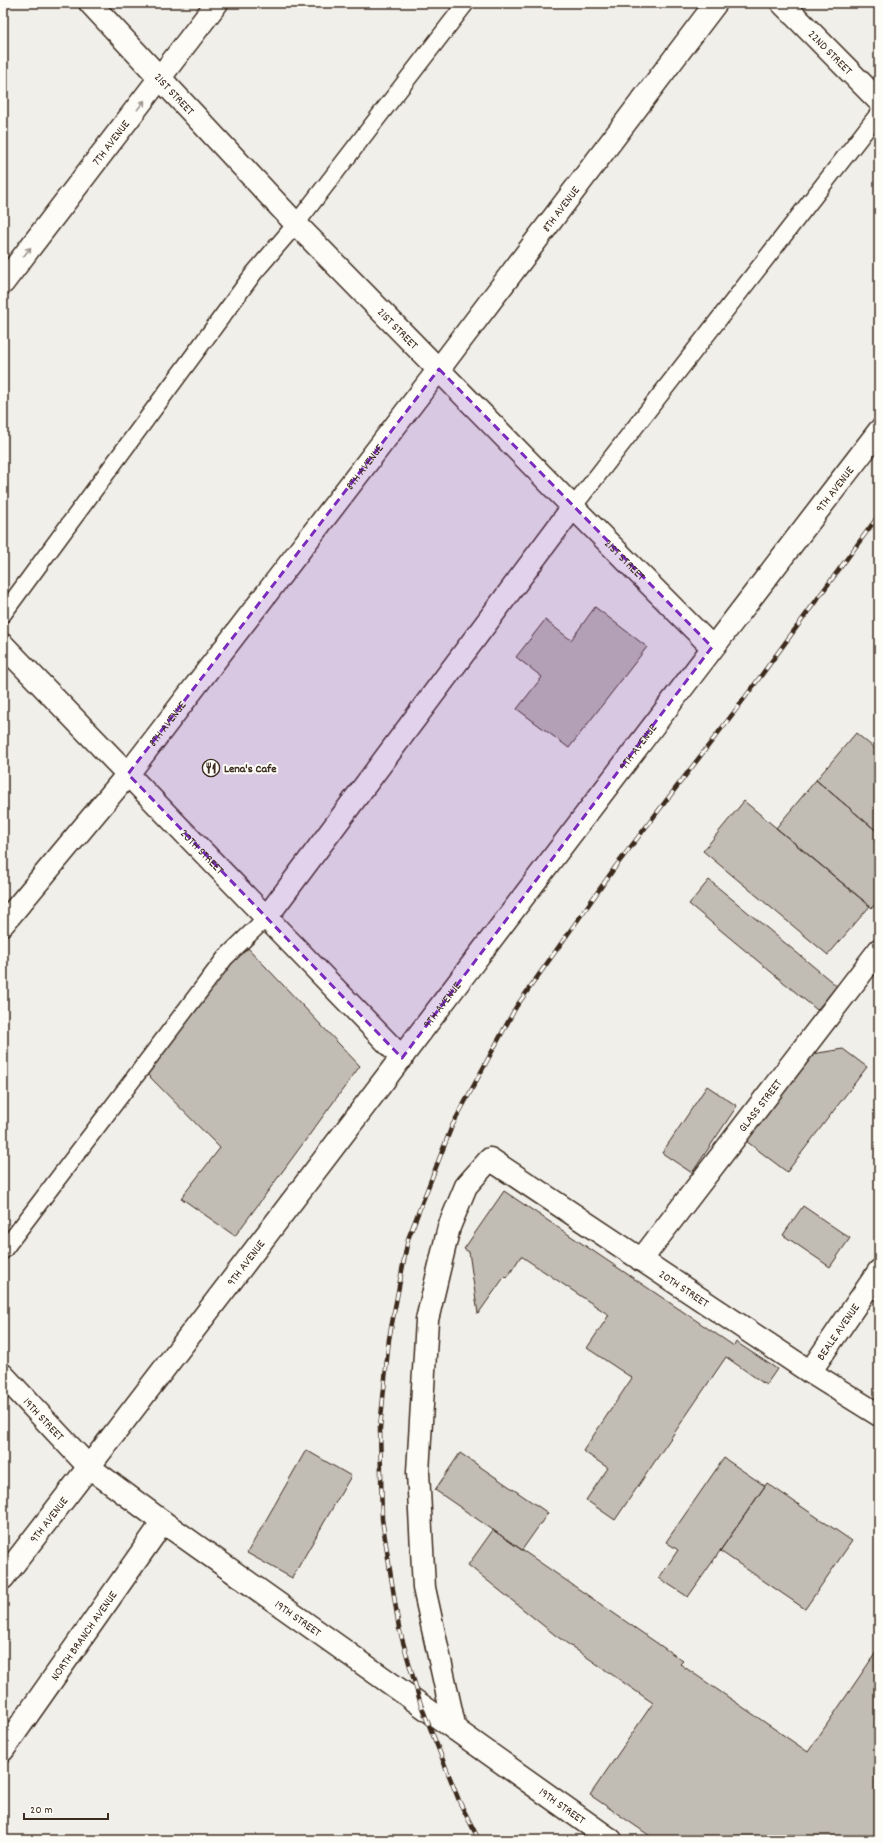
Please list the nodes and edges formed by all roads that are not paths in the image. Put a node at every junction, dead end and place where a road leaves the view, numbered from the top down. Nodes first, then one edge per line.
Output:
1 (90, 3) edge
2 (218, 3) edge
3 (466, 3) edge
4 (716, 3) edge
5 (782, 3) edge
6 (161, 78) junction
7 (879, 102) edge
8 (879, 113) edge
9 (296, 224) junction
10 (3, 283) edge
11 (439, 369) junction
12 (879, 431) edge
13 (573, 507) junction
14 (3, 614) edge
15 (3, 645) edge
16 (712, 647) junction
17 (128, 774) junction
18 (266, 918) junction
19 (3, 924) edge
20 (879, 950) edge
21 (402, 1058) junction
22 (3, 1251) edge
23 (641, 1260) junction
24 (879, 1271) edge
25 (810, 1372) junction
26 (3, 1375) edge
27 (879, 1415) edge
28 (89, 1466) junction
29 (163, 1522) junction
30 (3, 1578) edge
31 (455, 1729) junction
32 (3, 1750) edge
33 (611, 1840) edge

1 - 6 street, 21ST STREET
2 - 6 street, 7TH AVENUE
3 - 9 lane
4 - 11 street, 8TH AVENUE
5 - 7 street, 22ND STREET
6 - 9 street, 21ST STREET
10 -> 6 street, 7TH AVENUE
8 - 13 lane
9 - 11 street, 21ST STREET
9 - 14 lane
11 - 13 street, 21ST STREET
11 - 17 street, 8TH AVENUE
12 - 16 street, 9TH AVENUE
13 - 16 street, 21ST STREET
13 - 18 street
15 - 17 street, 20TH STREET
16 - 21 street, 9TH AVENUE
17 - 18 street, 20TH STREET
17 - 19 street, 8TH AVENUE
18 - 21 street, 20TH STREET
18 - 22 lane
20 - 23 street, GLASS STREET
21 - 28 street, 9TH AVENUE
23 - 25 street, 20TH STREET
23 - 31 street, 20TH STREET
24 - 25 street, BEALE AVENUE
25 - 27 street, 20TH STREET
26 - 28 street, 19TH STREET
28 - 29 street, 19TH STREET
28 - 30 street, 9TH AVENUE
29 - 31 street, 19TH STREET
29 - 32 street, NORTH BRANCH AVENUE
31 - 33 street, 19TH STREET

